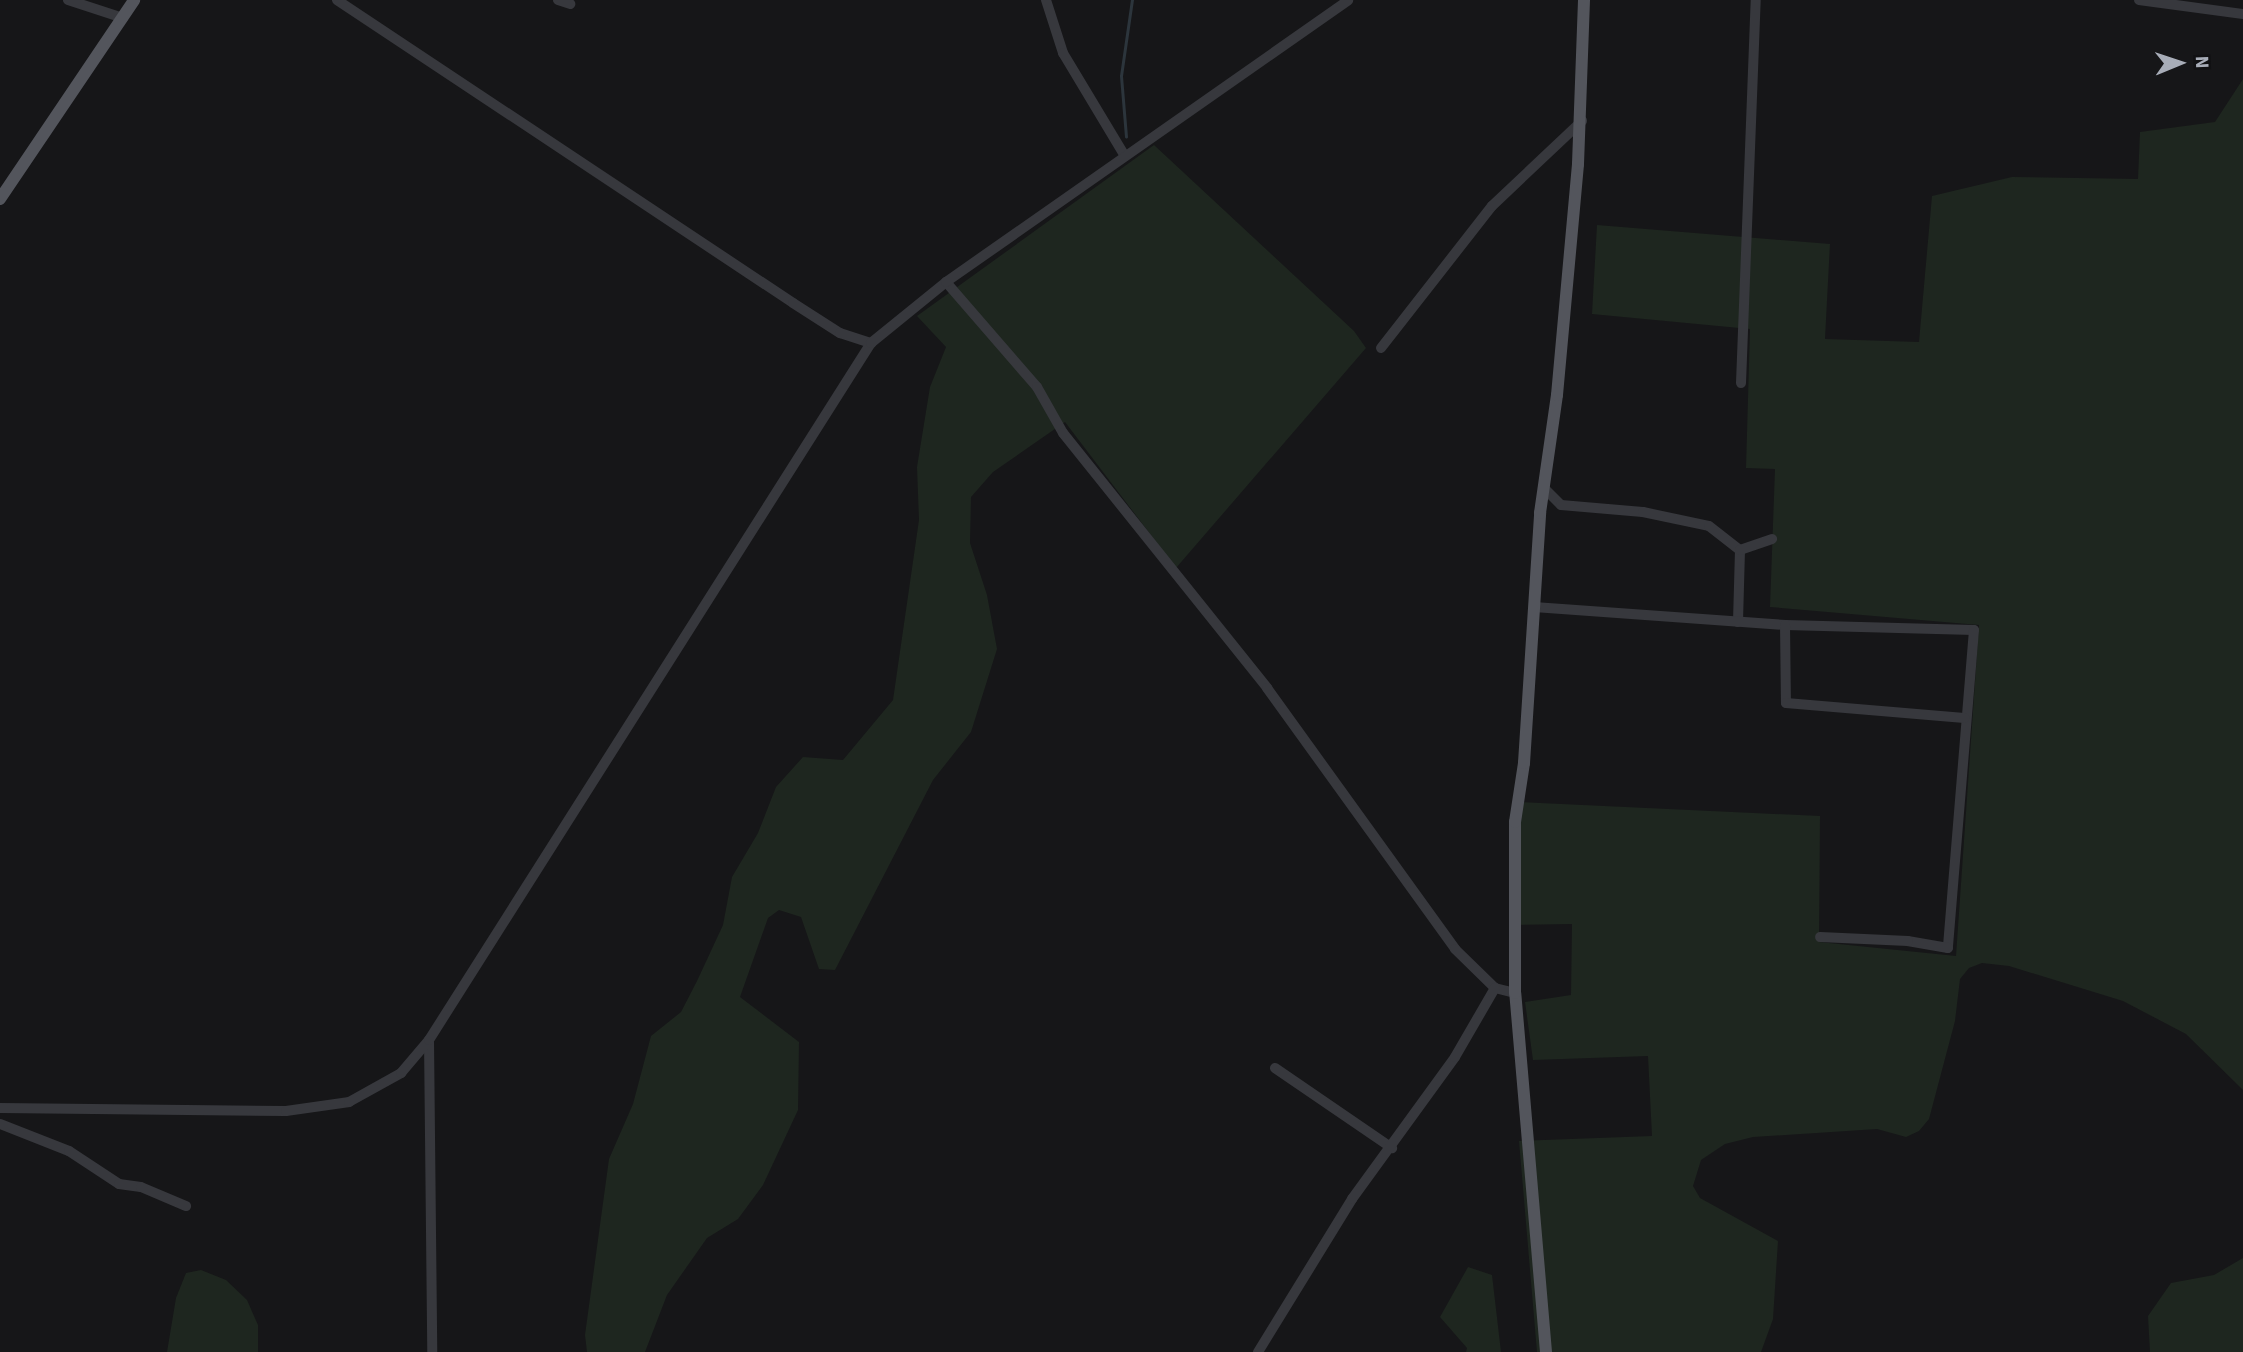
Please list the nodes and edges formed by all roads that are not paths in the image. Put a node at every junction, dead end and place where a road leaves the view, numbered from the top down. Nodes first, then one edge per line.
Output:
1 (68, 0) edge
2 (134, 0) edge
3 (337, 0) edge
4 (558, 0) edge
5 (1046, 0) edge
6 (1348, 0) edge
7 (1584, 0) edge
8 (1756, 0) edge
9 (2139, 0) edge
10 (570, 4) dead end
11 (2243, 14) edge
12 (123, 18) junction
13 (1582, 121) junction
14 (1125, 156) junction
15 (0, 199) edge
16 (946, 282) junction
17 (871, 343) junction
18 (1381, 348) dead end
19 (1741, 383) dead end
20 (1544, 488) junction
21 (1772, 539) dead end
22 (1740, 550) junction
23 (1534, 607) junction
24 (1738, 622) junction
25 (1785, 625) junction
26 (1964, 718) junction
27 (1820, 937) dead end
28 (1495, 988) junction
29 (1515, 993) junction
30 (429, 1040) junction
31 (1275, 1068) dead end
32 (0, 1108) edge
33 (0, 1124) edge
34 (1392, 1148) junction
35 (186, 1206) dead end
36 (432, 1352) edge
37 (1258, 1352) edge
38 (1546, 1352) edge

1 - 12 street
2 - 12 main road
3 - 17 street
4 - 10 street
5 - 14 street
6 - 14 street
7 - 13 main road
8 - 19 street
9 - 11 street
12 - 15 main road
13 - 18 street
13 - 20 main road
14 - 16 street
16 - 17 street
16 - 28 street
17 - 30 street
20 - 22 street
20 - 23 main road
21 - 22 street
22 - 24 street
23 - 24 street
23 - 29 main road
24 - 25 street
25 - 26 street
25 - 26 street
26 - 27 street
28 - 29 street
28 - 34 street
29 - 38 main road
30 - 32 street
30 - 36 street
31 - 34 street
33 - 35 street
34 - 37 street

